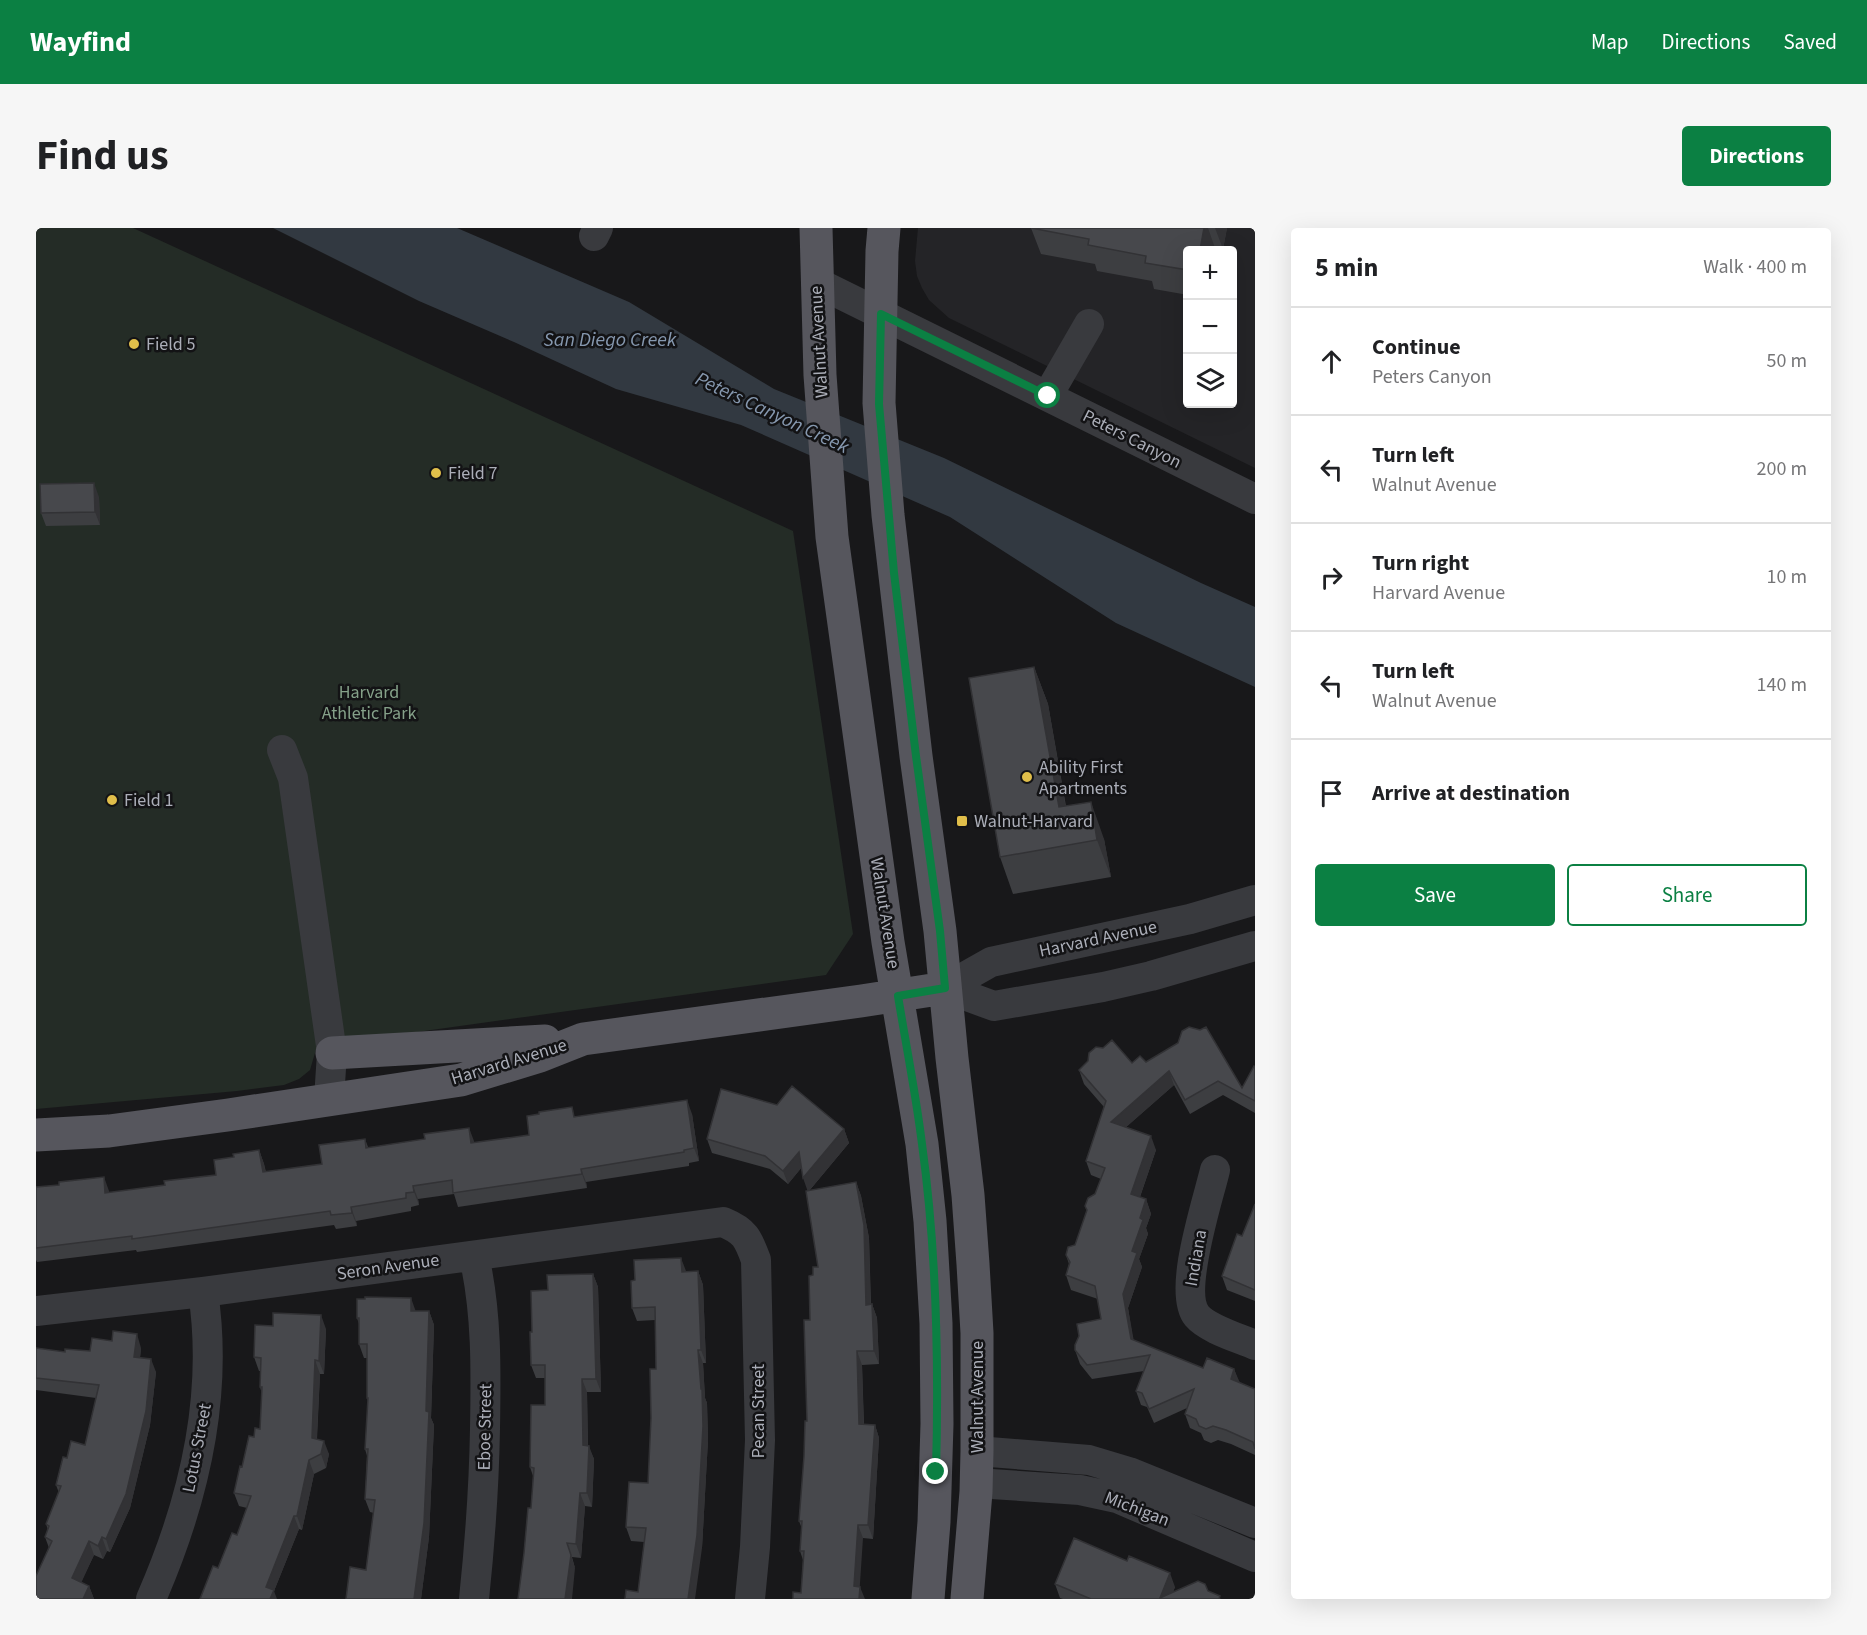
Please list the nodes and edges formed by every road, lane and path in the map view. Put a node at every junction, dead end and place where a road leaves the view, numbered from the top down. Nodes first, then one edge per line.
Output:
1 (816, 228) edge
2 (884, 228) edge
3 (816, 282) junction
4 (881, 314) junction
5 (1089, 324) dead end
6 (1048, 396) junction
7 (1255, 499) edge
8 (282, 750) dead end
9 (1255, 900) edge
10 (1255, 946) edge
11 (945, 988) junction
12 (898, 996) junction
13 (583, 1039) junction
14 (332, 1053) junction
15 (329, 1099) junction
16 (36, 1136) edge
17 (1215, 1170) dead end
18 (739, 1228) joint
19 (474, 1256) junction
20 (203, 1292) junction
21 (36, 1311) edge
22 (1255, 1345) edge
23 (977, 1467) junction
24 (1255, 1522) edge
25 (1255, 1557) edge
26 (151, 1599) edge
27 (474, 1599) edge
28 (750, 1599) edge
29 (928, 1599) edge
30 (968, 1599) edge

1 - 3 main road, Walnut Avenue
2 - 4 main road, Walnut Avenue
3 - 4 street, Peters Canyon
3 - 12 main road, Walnut Avenue
4 - 6 street, Peters Canyon
4 - 11 main road, Walnut Avenue
5 - 6 street
6 - 7 street, Peters Canyon
8 - 14 street
9 - 11 street, Harvard Avenue
10 - 11 street, Harvard Avenue
11 - 12 main road, Harvard Avenue
11 - 23 main road, Walnut Avenue
12 - 13 main road, Harvard Avenue
12 - 29 main road, Walnut Avenue
13 - 14 main road
13 - 15 main road, Harvard Avenue
14 - 15 street
15 - 16 main road, Harvard Avenue
17 - 22 street, Indiana
18 - 19 street, Seron Avenue
18 - 28 street, Pecan Street
19 - 20 street, Seron Avenue
19 - 27 street, Eboe Street
20 - 21 street, Seron Avenue
20 - 26 street, Lotus Street
23 - 24 street, Michigan
23 - 25 street, Michigan
23 - 30 main road, Walnut Avenue

